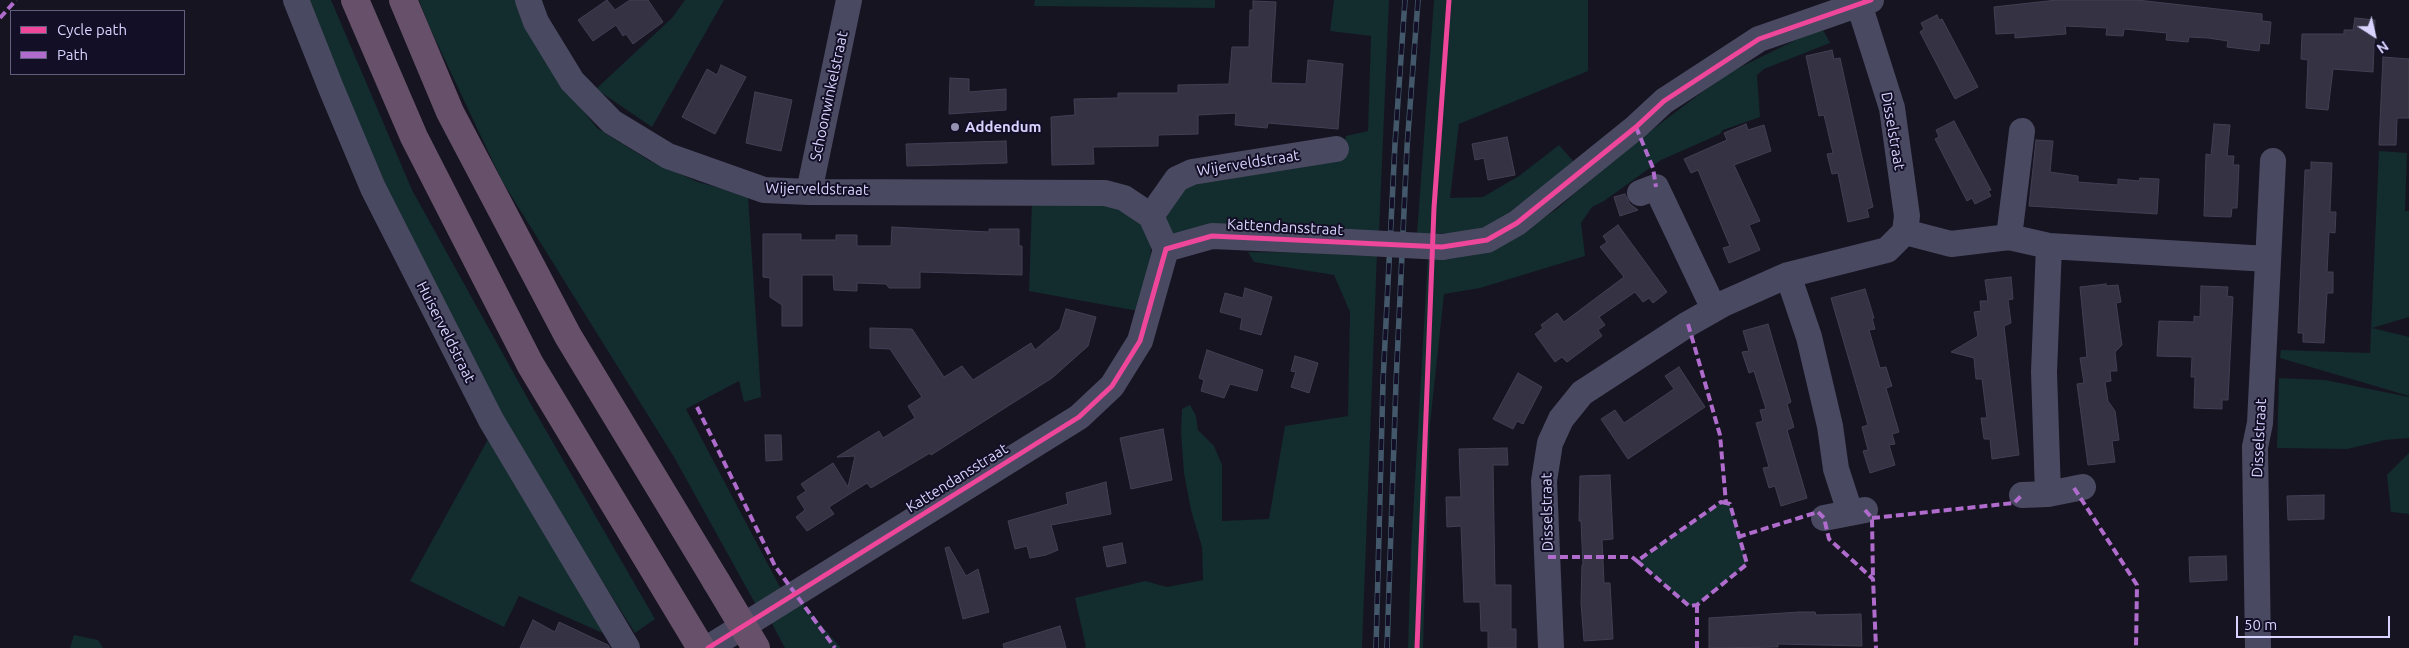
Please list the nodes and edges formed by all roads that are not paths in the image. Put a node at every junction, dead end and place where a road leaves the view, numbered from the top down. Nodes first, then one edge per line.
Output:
1 (296, 0) edge
2 (354, 0) edge
3 (404, 0) edge
4 (528, 0) edge
5 (849, 0) edge
6 (1865, 2) edge
7 (2022, 131) dead end
8 (1336, 149) dead end
9 (2274, 161) dead end
10 (809, 192) junction
11 (1640, 193) dead end
12 (1151, 216) junction
13 (1905, 232) junction
14 (2009, 237) junction
15 (2048, 246) junction
16 (1166, 249) junction
17 (2268, 259) junction
18 (1788, 275) junction
19 (1714, 309) junction
20 (2083, 488) dead end
21 (2048, 494) junction
22 (2022, 495) dead end
23 (1824, 518) dead end
24 (627, 648) edge
25 (701, 648) edge
26 (708, 648) edge
27 (756, 648) edge
28 (1551, 648) edge
29 (2258, 648) edge

1 - 24 street, Huiserveldstraat
2 - 25 highway
3 - 27 highway, bridge
4 - 10 street, Wijerveldstraat
5 - 10 street, Schoonwinkelstraat
6 - 13 street, Disselstraat
6 - 16 street, Kattendansstraat, bridge
7 - 14 street
8 - 12 street, Wijerveldstraat
9 - 17 street, Disselstraat
10 - 12 street, Wijerveldstraat
11 - 19 street
12 - 16 street
13 - 14 street
13 - 18 street, Disselstraat
14 - 15 street
15 - 17 street
15 - 21 street
16 - 26 street, Kattendansstraat
17 - 29 street, Disselstraat
18 - 19 street, Disselstraat
18 - 23 street
19 - 28 street, Disselstraat
20 - 21 street
21 - 22 street

